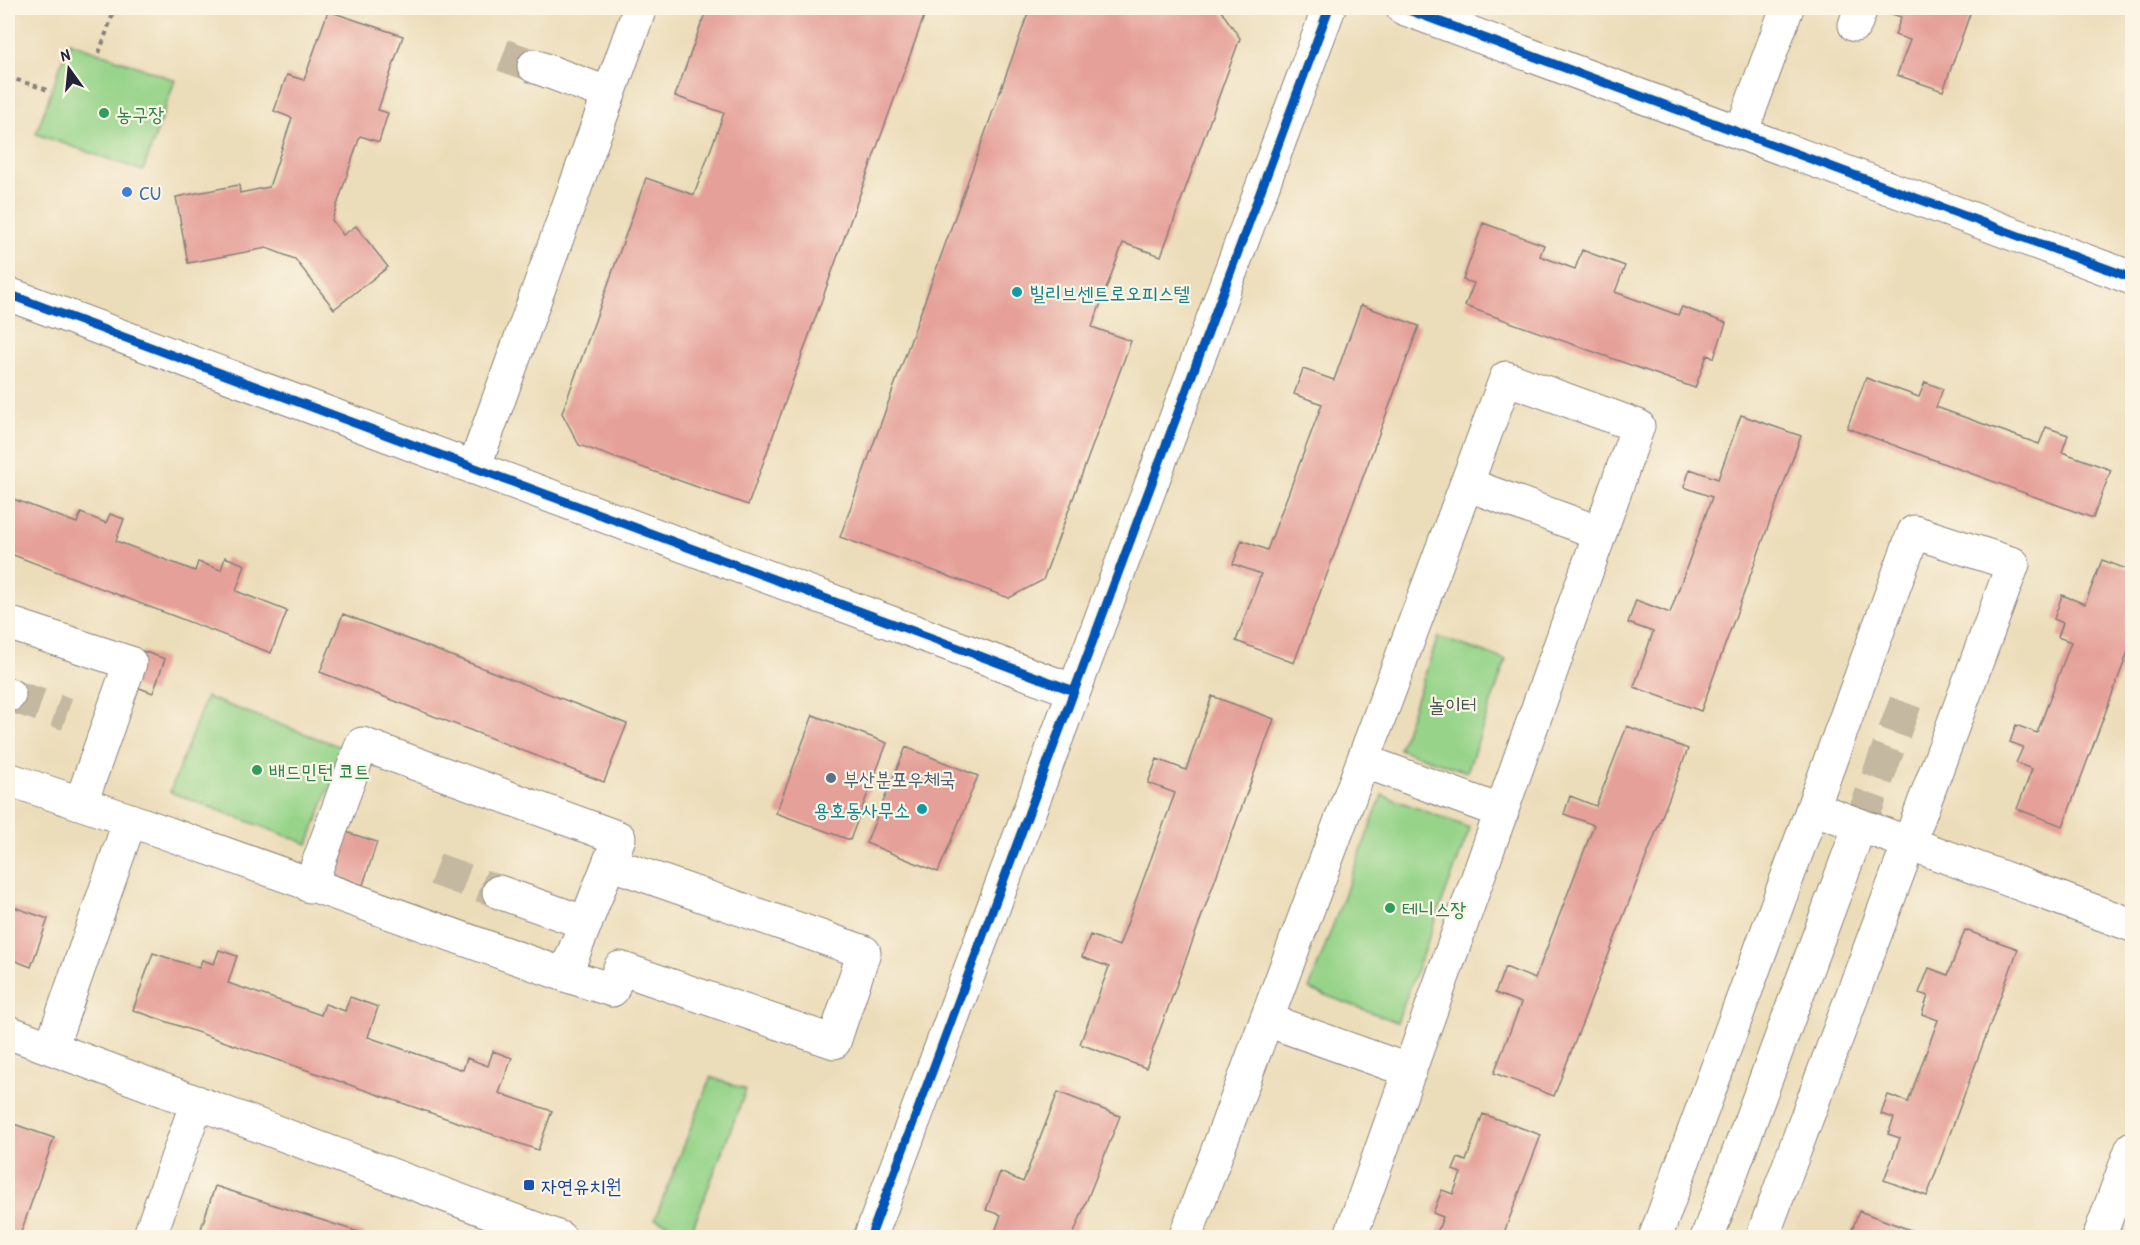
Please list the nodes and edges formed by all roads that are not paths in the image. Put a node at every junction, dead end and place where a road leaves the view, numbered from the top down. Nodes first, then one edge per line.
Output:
1 (640, 8) edge
2 (1329, 8) edge
3 (1403, 8) edge
4 (1787, 8) edge
5 (534, 66) tunnel mouth
6 (609, 93) junction
7 (1741, 133) junction
8 (2133, 278) edge
9 (8, 294) edge
10 (474, 468) junction
11 (1466, 484) junction
12 (1600, 533) junction
13 (8, 623) edge
14 (1074, 692) junction
15 (1364, 761) junction
16 (8, 779) edge
17 (81, 803) junction
18 (1813, 808) junction
19 (1502, 812) junction
20 (130, 820) junction
21 (1860, 825) junction
22 (1909, 843) junction
23 (609, 863) junction
24 (310, 886) junction
25 (499, 892) tunnel mouth
26 (586, 923) junction
27 (2133, 925) edge
28 (565, 975) junction
29 (1267, 1020) junction
30 (8, 1032) edge
31 (51, 1048) junction
32 (1410, 1071) junction
33 (197, 1102) junction
34 (2133, 1148) edge
35 (149, 1238) edge
36 (560, 1238) edge
37 (870, 1238) edge
38 (1185, 1238) edge
39 (1350, 1238) edge
40 (1655, 1238) edge
41 (1707, 1238) edge
42 (1762, 1238) edge
43 (2099, 1238) edge

1 - 6 street
2 - 14 street
3 - 7 street
4 - 7 street
5 - 6 street
6 - 10 street
7 - 8 street
9 - 10 street
10 - 14 street
11 - 12 street
11 - 12 street
11 - 15 street
12 - 19 street
13 - 17 street
14 - 37 street
15 - 19 street
15 - 29 street
16 - 17 street
17 - 20 street
18 - 21 street
18 - 22 street
18 - 40 street
19 - 32 street
20 - 24 street
20 - 31 street
21 - 22 street
21 - 41 street
22 - 27 street
22 - 42 street
23 - 24 street
23 - 26 street
23 - 28 street
24 - 28 street
25 - 26 street
26 - 28 street
29 - 32 street
29 - 38 street
30 - 31 street
31 - 33 street
32 - 39 street
33 - 35 street
33 - 36 street
34 - 43 street

